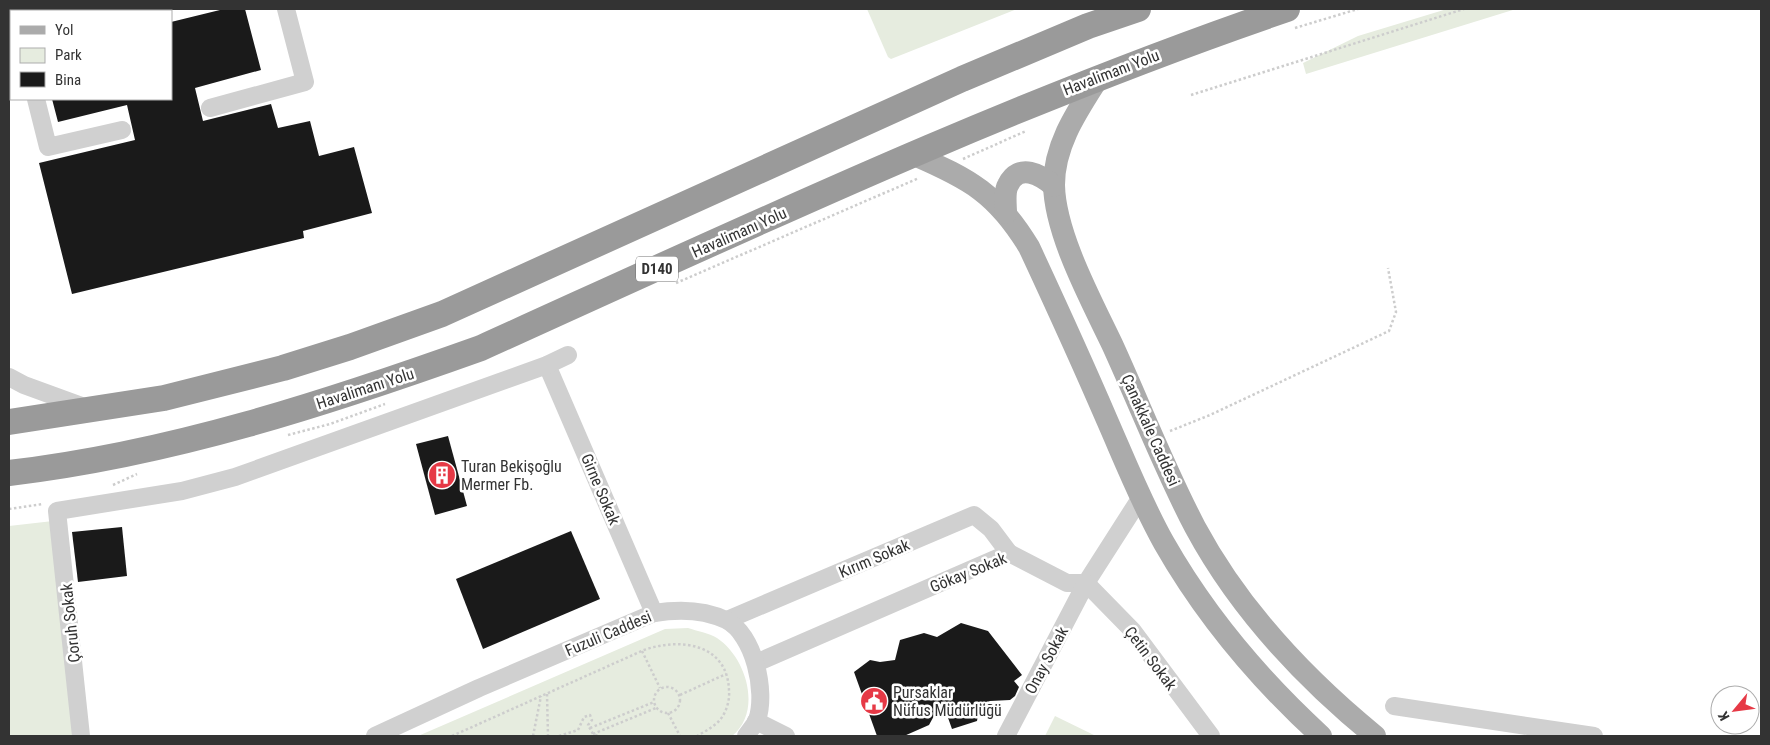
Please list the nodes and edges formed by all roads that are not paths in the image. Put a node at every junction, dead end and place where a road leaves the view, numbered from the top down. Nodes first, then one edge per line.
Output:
1 (286, 9) edge
2 (1138, 9) edge
3 (1287, 9) edge
4 (1099, 76) junction
5 (36, 100) edge
6 (210, 108) dead end
7 (122, 130) dead end
8 (914, 155) junction
9 (1054, 186) junction
10 (1006, 213) junction
11 (568, 355) dead end
12 (548, 365) junction
13 (9, 377) edge
14 (95, 410) junction
15 (9, 422) edge
16 (9, 472) edge
17 (1141, 497) junction
18 (1009, 553) junction
19 (1086, 583) junction
20 (654, 613) junction
21 (727, 620) junction
22 (756, 663) junction
23 (1394, 706) dead end
24 (756, 721) junction
25 (81, 736) edge
26 (375, 736) edge
27 (746, 736) edge
28 (786, 736) edge
29 (1006, 736) edge
30 (1211, 736) edge
31 (1322, 736) edge
32 (1375, 736) edge
33 (1594, 736) edge

1 - 6 street
2 - 14 highway
3 - 4 highway, Havalimanı Yolu / D140
4 - 8 highway, Havalimanı Yolu / D140
4 - 9 main road, Çanakkale Caddesi
5 - 7 street
8 - 10 main road
8 - 16 highway, Havalimanı Yolu / D140
9 - 10 main road
9 - 32 main road, Çanakkale Caddesi
10 - 17 main road
11 - 12 street
12 - 20 street, Girne Sokak
12 - 25 street, Çoruh Sokak
13 - 14 street
14 - 15 highway
17 - 19 street
17 - 31 main road
18 - 19 street, Gökay Sokak
18 - 21 street, Kırım Sokak
18 - 22 street, Gökay Sokak
19 - 29 street, Onay Sokak
19 - 30 street, Çetin Sokak
20 - 21 street, Fuzuli Caddesi
20 - 26 street, Fuzuli Caddesi
21 - 22 street
22 - 24 street
23 - 33 street
24 - 27 street
24 - 28 street

